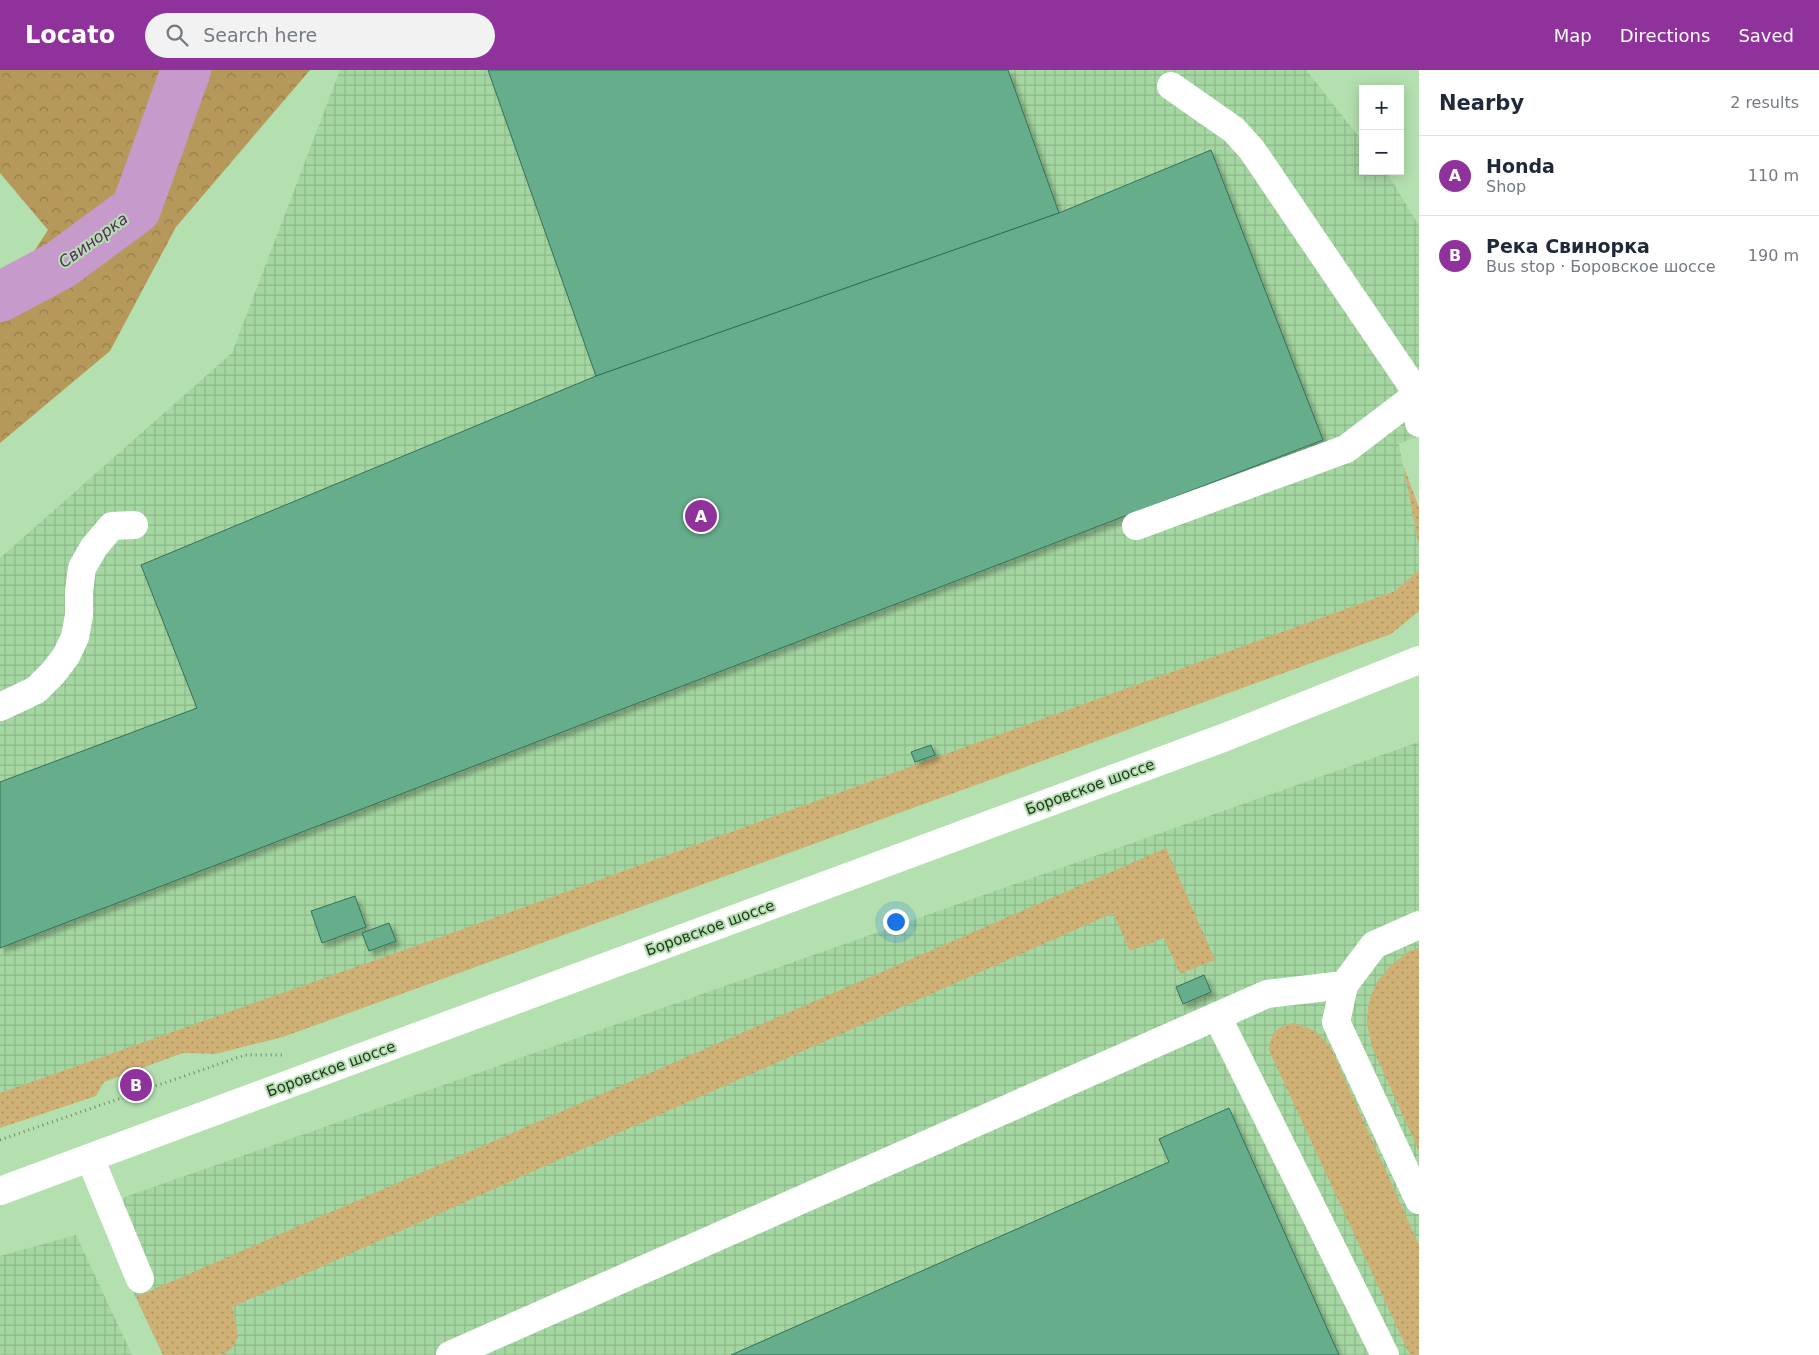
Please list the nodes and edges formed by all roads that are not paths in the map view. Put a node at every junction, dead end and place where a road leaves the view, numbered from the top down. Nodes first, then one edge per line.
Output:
1 (1172, 86) dead end
2 (1418, 395) edge
3 (1419, 423) edge
4 (134, 525) dead end
5 (1136, 526) dead end
6 (1419, 660) edge
7 (0, 707) edge
8 (1419, 925) edge
9 (1344, 985) junction
10 (1217, 1016) junction
11 (90, 1158) junction
12 (0, 1191) edge
13 (1419, 1200) edge
14 (140, 1279) dead end
15 (450, 1355) edge
16 (1385, 1355) edge

1 - 2 main road
2 - 3 main road
2 - 5 main road
4 - 7 main road
6 - 11 main road, Боровское шоссе
8 - 9 main road
9 - 10 main road
9 - 13 main road
10 - 15 main road
10 - 16 main road
11 - 12 main road, Боровское шоссе
11 - 14 main road

